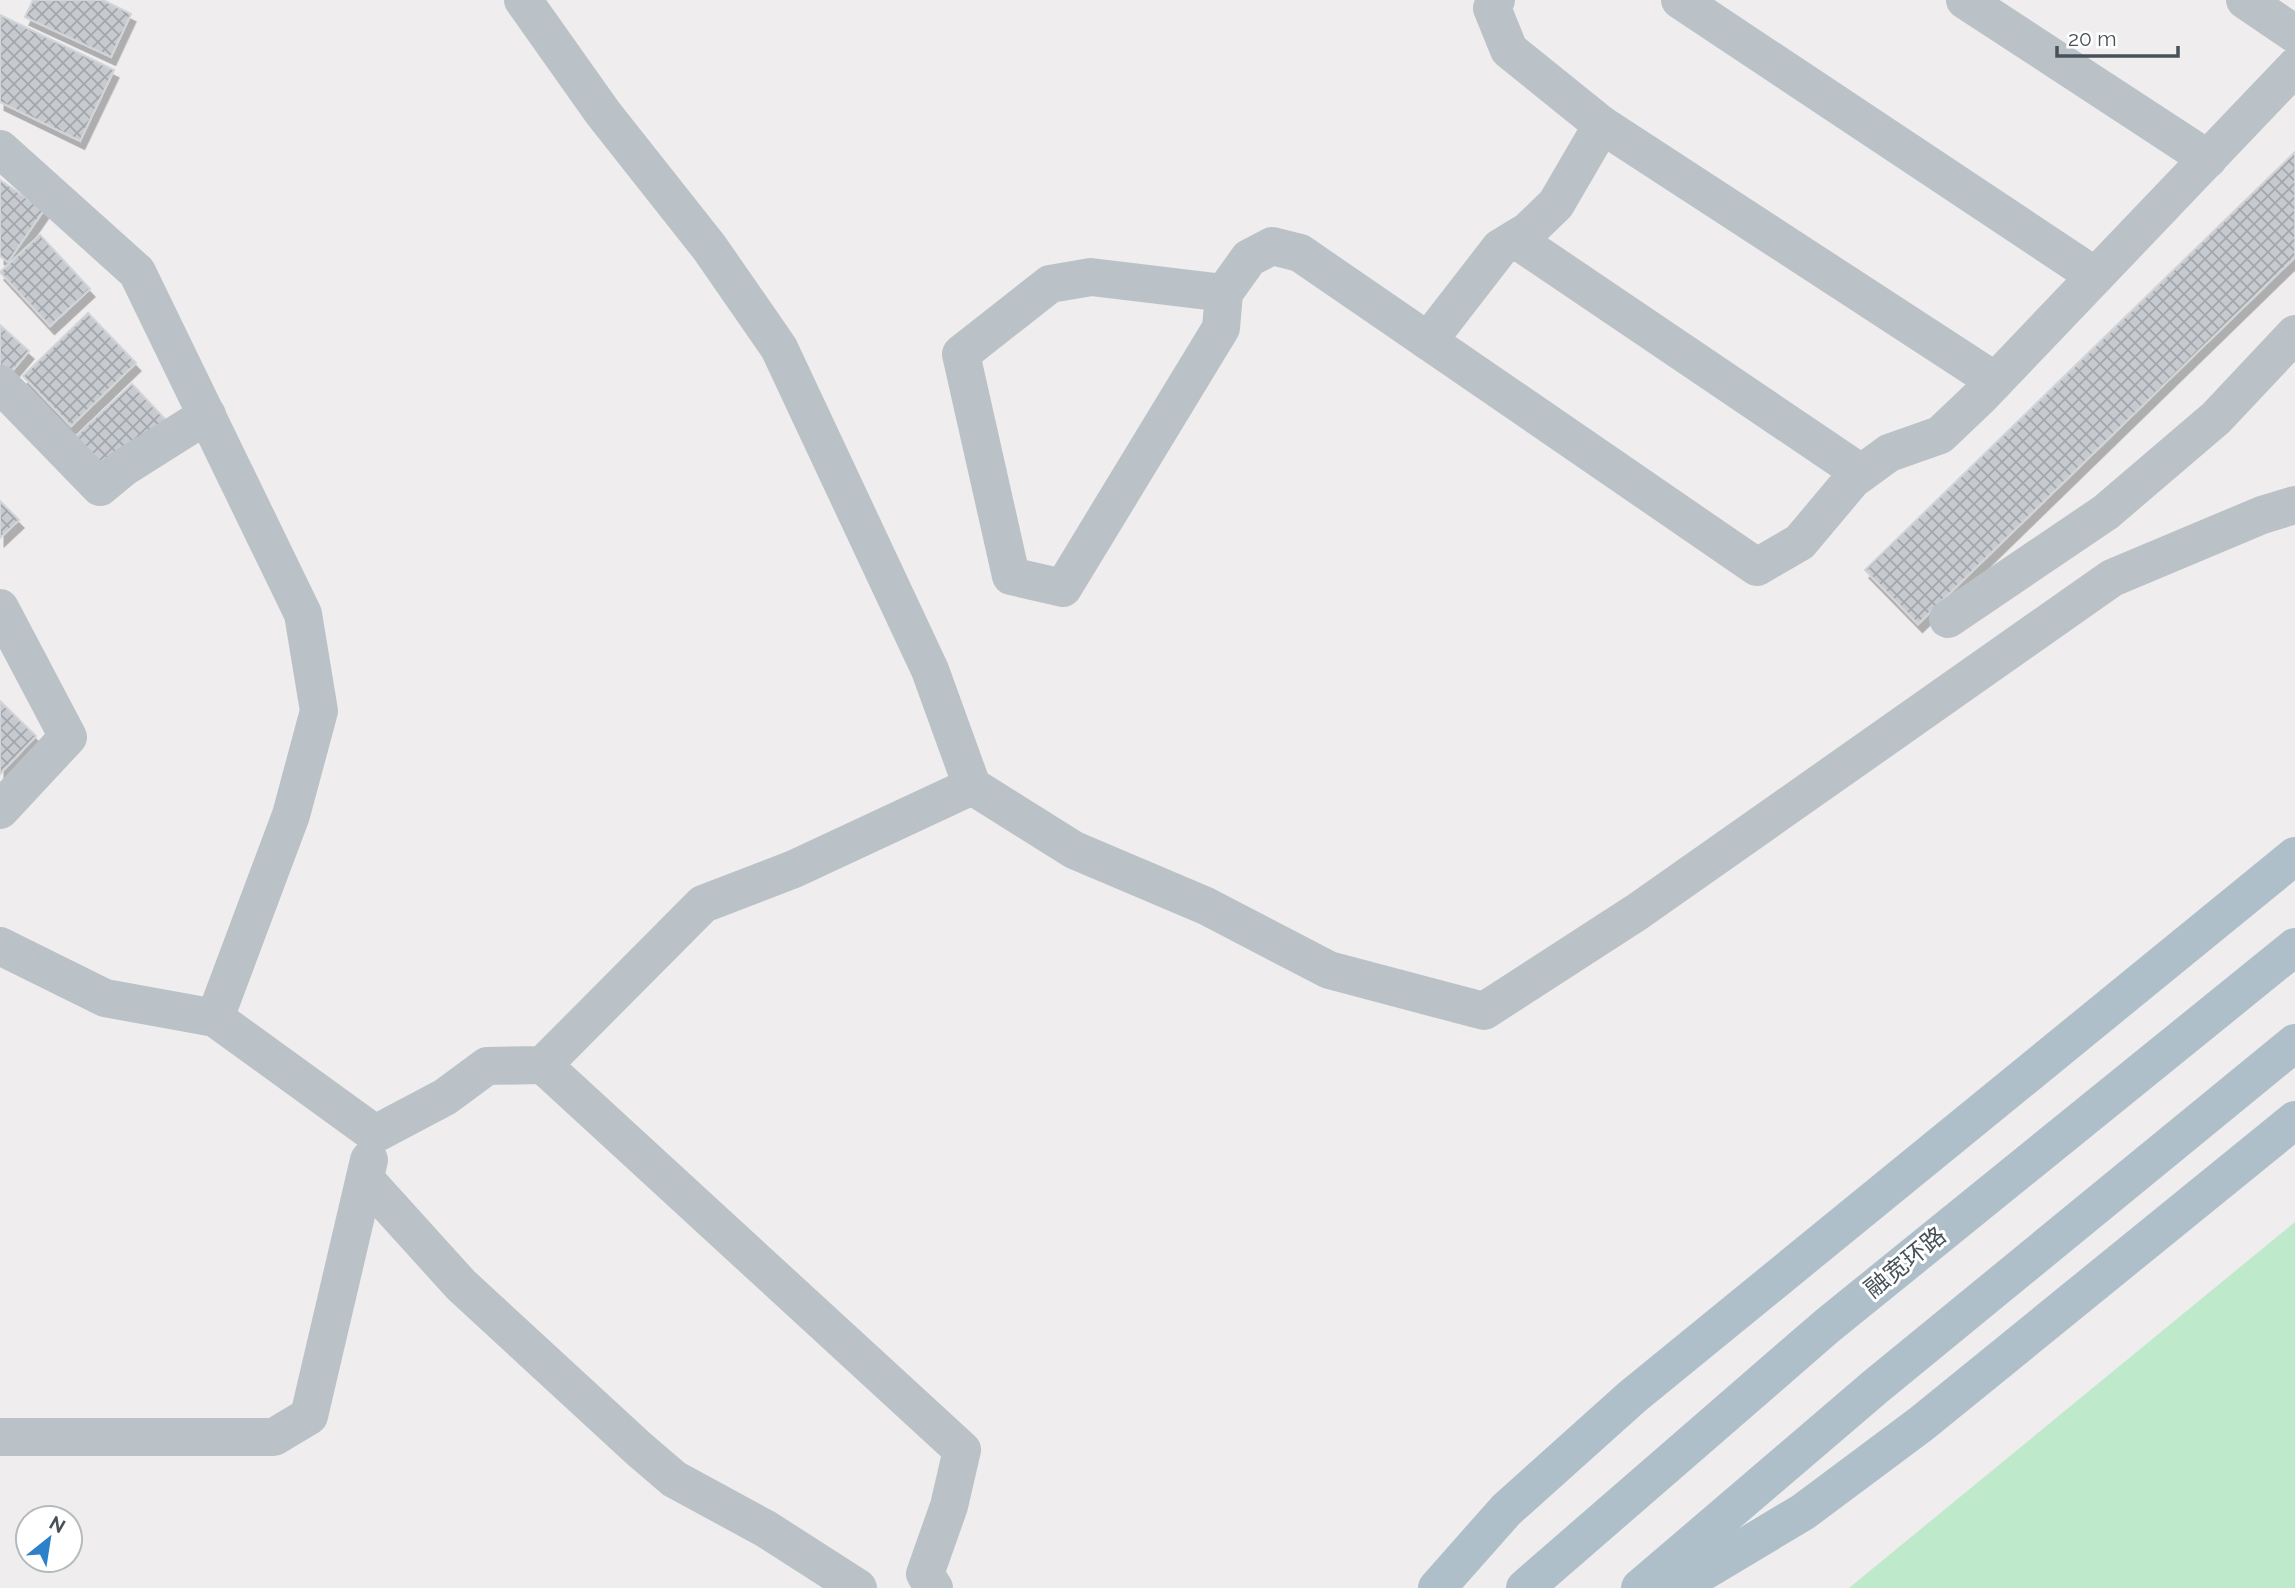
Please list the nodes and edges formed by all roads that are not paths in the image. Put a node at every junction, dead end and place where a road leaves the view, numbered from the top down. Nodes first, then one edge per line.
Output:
1 (523, 0) edge
2 (1496, 0) edge
3 (1680, 0) edge
4 (1965, 0) edge
5 (2245, 0) edge
6 (2295, 34) edge
7 (2295, 67) edge
8 (1602, 125) junction
9 (0, 149) edge
10 (2208, 159) junction
11 (1515, 239) junction
12 (2095, 276) junction
13 (1224, 293) junction
14 (2295, 334) edge
15 (1428, 341) junction
16 (1995, 381) junction
17 (0, 384) edge
18 (206, 415) junction
19 (1861, 473) junction
20 (2295, 505) edge
21 (0, 608) edge
22 (1948, 619) dead end
23 (972, 786) junction
24 (0, 810) edge
25 (2295, 856) edge
26 (0, 946) edge
27 (2295, 947) edge
28 (215, 1018) junction
29 (2295, 1043) edge
30 (543, 1065) junction
31 (2295, 1121) edge
32 (375, 1134) junction
33 (365, 1179) junction
34 (0, 1437) edge
35 (924, 1583) edge
36 (858, 1588) edge
37 (1437, 1588) edge
38 (1525, 1588) edge
39 (1640, 1588) edge
40 (1676, 1588) edge

1 - 23 street
2 - 8 street
3 - 12 street
4 - 10 street
5 - 6 street
7 - 10 street
8 - 11 street
8 - 16 street
9 - 18 street
10 - 12 street
11 - 15 street
11 - 19 street
12 - 16 street
13 - 13 street
13 - 15 street
14 - 22 street
15 - 19 street
16 - 19 street
17 - 18 street
18 - 28 street
20 - 23 street
21 - 24 street
23 - 30 street
25 - 37 main road
26 - 28 street
27 - 38 main road, 融宽环路
28 - 32 street
29 - 39 main road
30 - 32 street
30 - 35 street
31 - 40 main road
32 - 33 street
33 - 34 street
33 - 36 street

